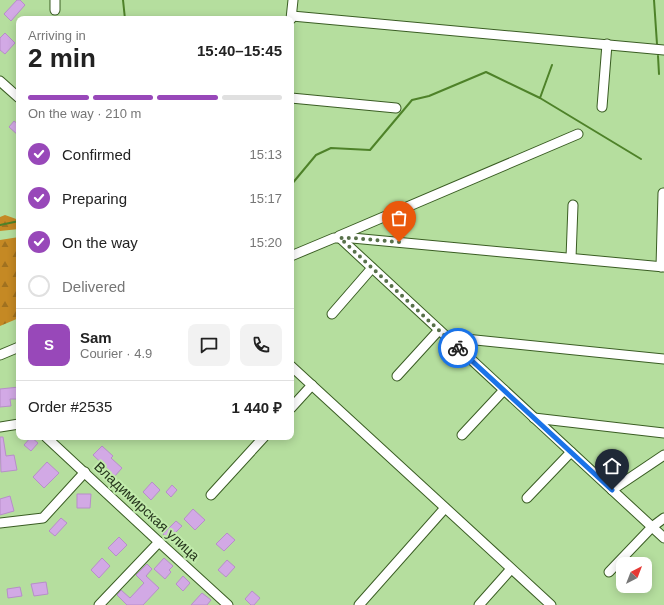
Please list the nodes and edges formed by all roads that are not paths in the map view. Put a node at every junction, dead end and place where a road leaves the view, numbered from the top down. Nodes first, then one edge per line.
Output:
1 (55, 0) edge
2 (294, 0) edge
3 (55, 10) dead end
4 (291, 16) edge
5 (294, 18) edge
6 (607, 44) junction
7 (664, 50) edge
8 (0, 81) edge
9 (16, 95) edge
10 (294, 98) edge
11 (602, 107) dead end
12 (396, 108) dead end
13 (578, 134) dead end
14 (663, 193) dead end
15 (573, 205) dead end
16 (337, 238) junction
17 (294, 255) edge
18 (571, 258) junction
19 (662, 267) edge
20 (372, 268) junction
21 (332, 314) dead end
22 (439, 330) junction
23 (446, 337) junction
24 (16, 348) edge
25 (0, 355) edge
26 (664, 359) edge
27 (294, 369) edge
28 (397, 376) dead end
29 (312, 385) junction
30 (504, 390) junction
31 (294, 405) edge
32 (534, 418) junction
33 (16, 424) edge
34 (0, 427) edge
35 (664, 433) edge
36 (462, 435) dead end
37 (49, 440) edge
38 (261, 440) edge
39 (571, 452) junction
40 (664, 455) edge
41 (85, 472) junction
42 (612, 490) junction
43 (211, 496) dead end
44 (528, 498) dead end
45 (445, 508) junction
46 (664, 518) edge
47 (0, 523) edge
48 (652, 527) junction
49 (664, 538) edge
50 (159, 542) junction
51 (511, 569) junction
52 (609, 572) dead end
53 (99, 605) edge
54 (228, 605) edge
55 (359, 605) edge
56 (479, 605) edge
57 (551, 605) edge

1 - 3 street
2 - 4 street
5 - 6 street
6 - 7 street
6 - 11 street
8 - 9 street
10 - 12 street
13 - 16 street
14 - 19 street
15 - 18 street
16 - 17 street
16 - 18 street
16 - 20 street
18 - 19 street
20 - 21 street
20 - 22 street
22 - 23 street
22 - 28 street
23 - 26 street
23 - 30 street
24 - 25 street
27 - 29 street
29 - 31 street
29 - 45 street
30 - 32 street
30 - 36 street
32 - 35 street
32 - 39 street
33 - 34 street
37 - 41 street, Владимирская улица
38 - 43 street
39 - 42 street
39 - 44 street
40 - 42 street
41 - 47 street
41 - 50 street, Владимирская улица
42 - 48 street
45 - 51 street
45 - 55 street
46 - 48 street
48 - 49 street
48 - 52 street
50 - 53 street
50 - 54 street, Владимирская улица
51 - 56 street
51 - 57 street

